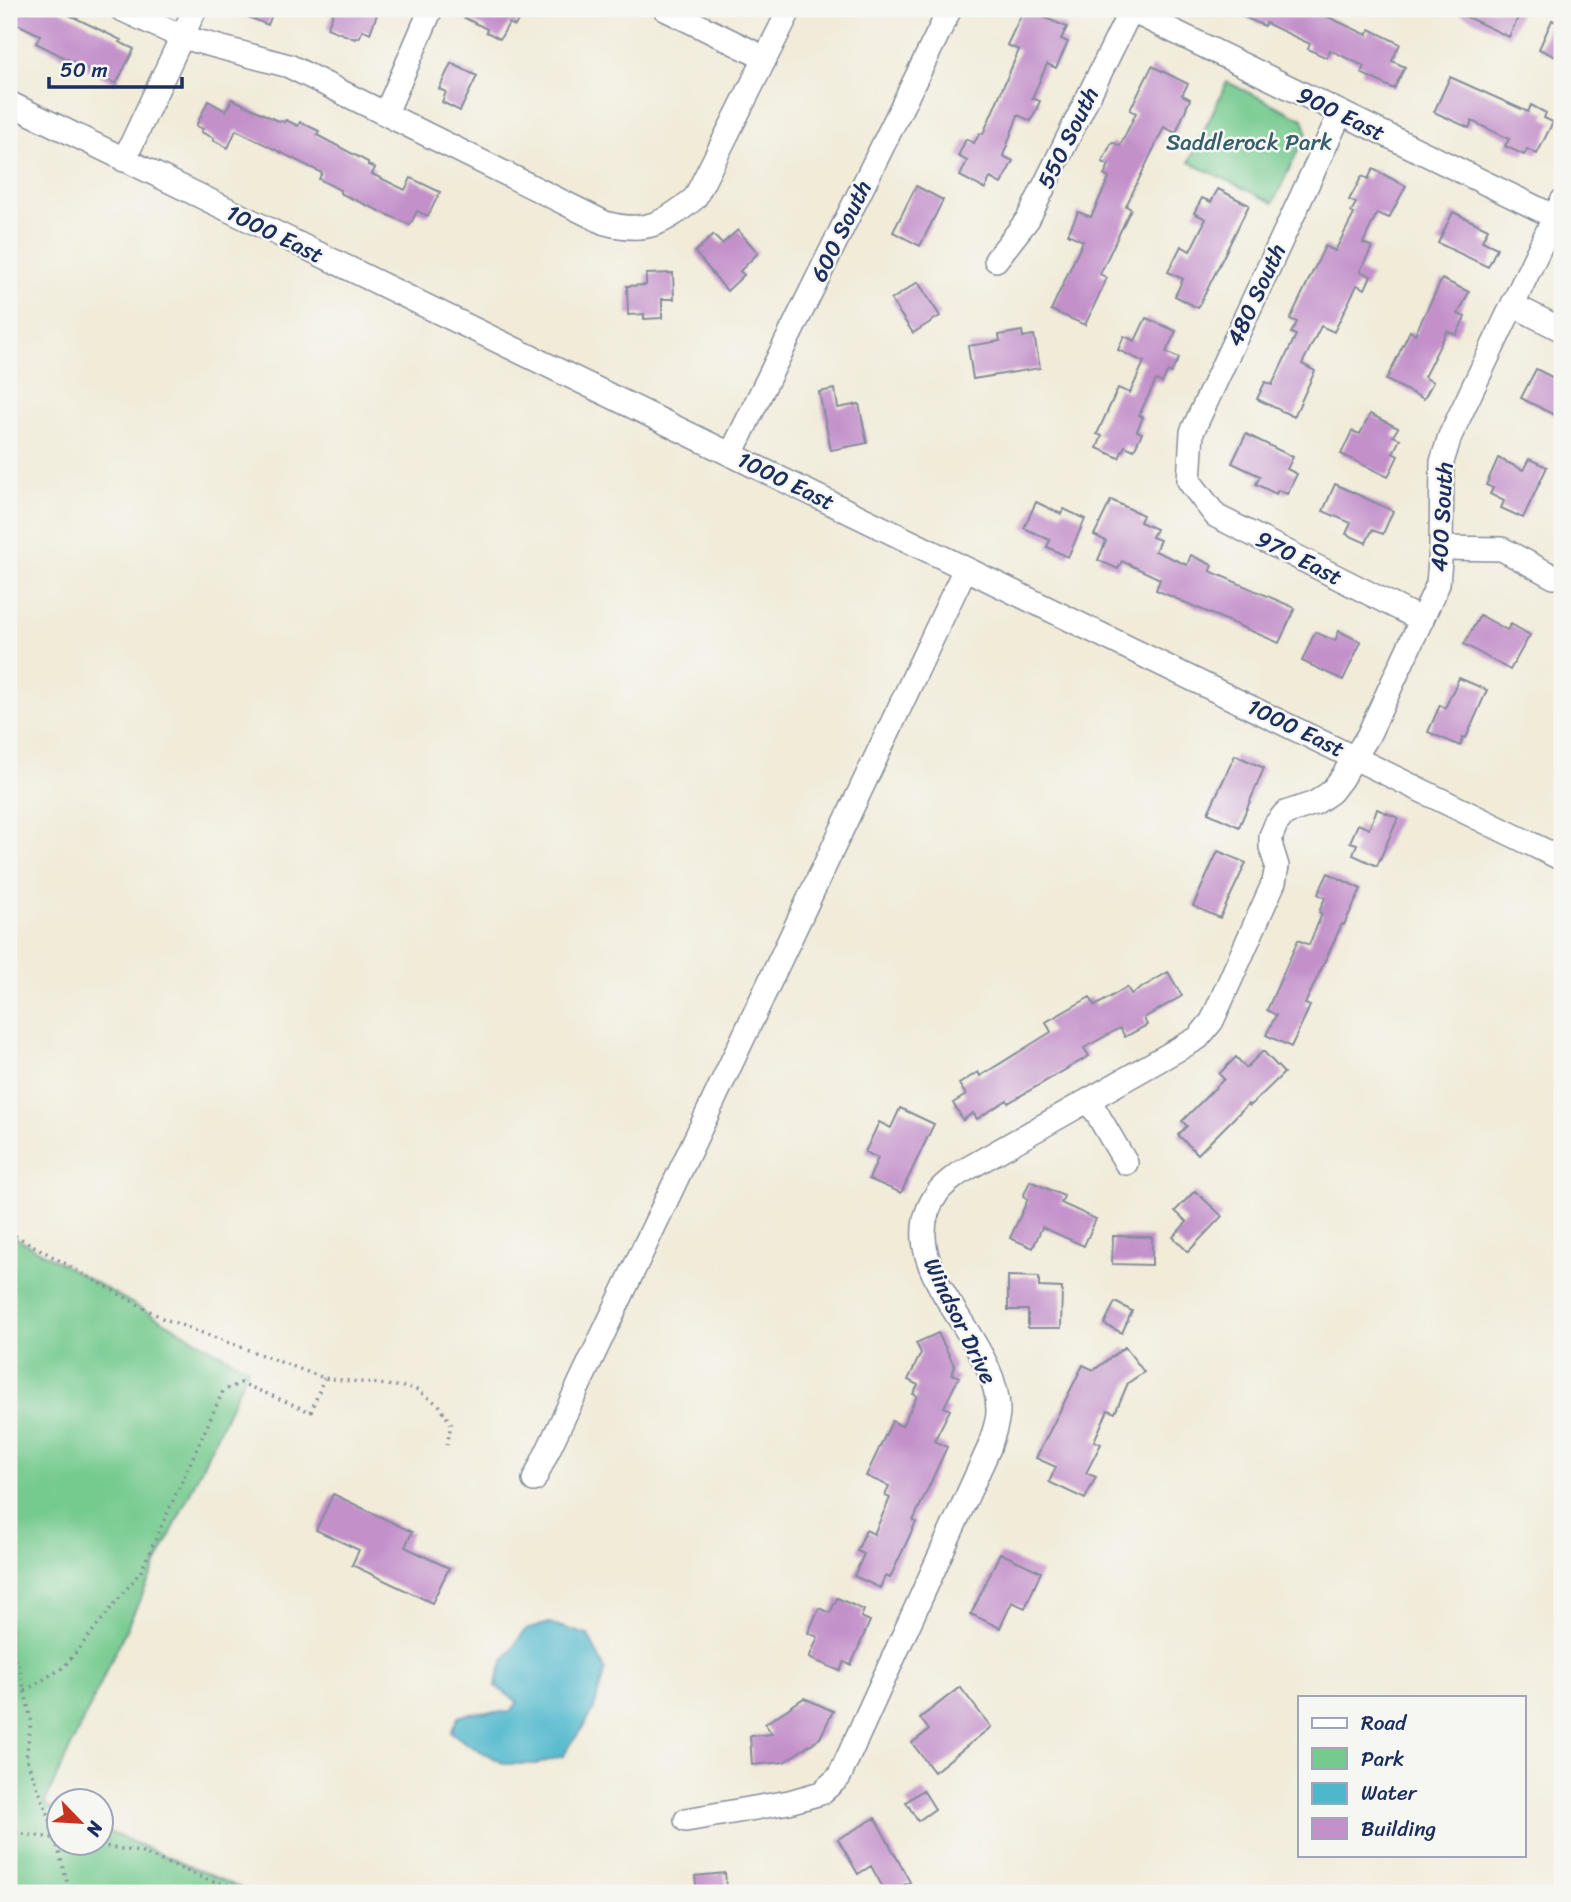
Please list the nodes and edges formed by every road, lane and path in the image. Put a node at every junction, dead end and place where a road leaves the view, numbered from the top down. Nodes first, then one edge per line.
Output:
1 (121, 9) edge
2 (195, 9) edge
3 (431, 9) edge
4 (665, 9) edge
5 (790, 9) edge
6 (950, 9) edge
7 (1130, 10) edge
8 (182, 37) junction
9 (765, 58) junction
10 (9, 103) edge
11 (386, 113) junction
12 (1340, 114) junction
13 (124, 160) junction
14 (1559, 209) edge
15 (996, 260) dead end
16 (1513, 305) junction
17 (1562, 330) edge
18 (731, 454) junction
19 (1189, 481) joint
20 (1441, 548) junction
21 (965, 569) junction
22 (1554, 577) dead end
23 (1422, 620) junction
24 (1356, 756) junction
25 (1562, 859) edge
26 (1089, 1100) junction
27 (1126, 1163) dead end
28 (9, 1232) edge
29 (324, 1378) junction
30 (447, 1446) dead end
31 (534, 1480) dead end
32 (9, 1655) edge
33 (25, 1691) junction
34 (46, 1809) edge
35 (686, 1820) dead end
36 (9, 1832) edge
37 (46, 1837) edge
38 (116, 1848) edge
39 (62, 1856) edge
40 (71, 1893) edge
41 (271, 1893) edge

1 - 8 street
2 - 8 street
3 - 11 street
4 - 9 street
5 - 9 street
6 - 18 street, 600 South
7 - 12 street, 900 East
7 - 15 street, 550 South
8 - 11 street
8 - 13 street
9 - 11 street
10 - 13 street, 1000 East
12 - 14 street, 900 East
12 - 19 street, 480 South
13 - 18 street, 1000 East
14 - 16 street, 400 South
16 - 17 street
16 - 20 street, 400 South
18 - 21 street, 1000 East
19 - 23 street, 970 East
20 - 22 street
20 - 23 street, 400 South
21 - 24 street, 1000 East
21 - 31 street
23 - 24 street, 400 South
24 - 25 street, 1000 East
24 - 26 street, Windsor Drive
26 - 27 street
26 - 35 street, Windsor Drive
28 - 29 path
29 - 30 path
29 - 33 path
32 - 33 path
33 - 34 path
36 - 37 path
38 - 41 path
39 - 40 path

